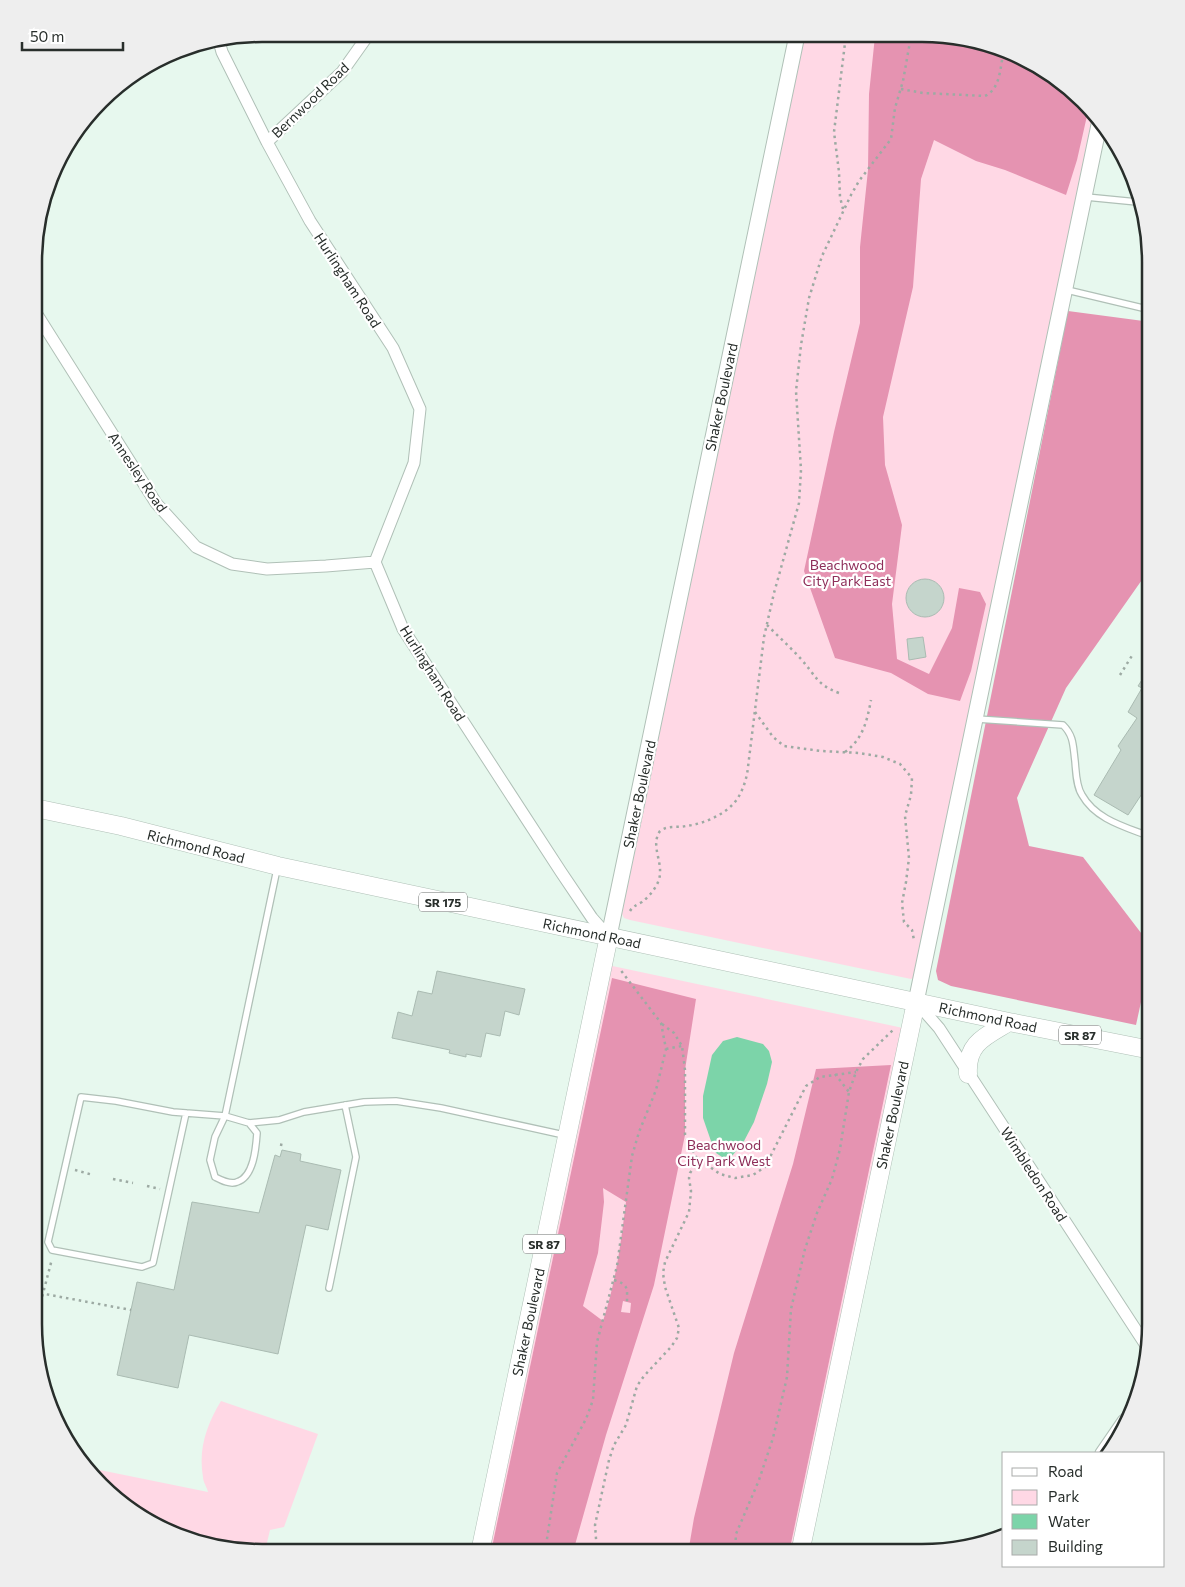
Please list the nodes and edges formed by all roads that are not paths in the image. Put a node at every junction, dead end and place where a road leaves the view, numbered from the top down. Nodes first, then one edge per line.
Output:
1 (363, 42) edge
2 (796, 42) edge
3 (221, 47) edge
4 (1098, 130) edge
5 (267, 142) junction
6 (1084, 197) junction
7 (1134, 202) edge
8 (1065, 289) junction
9 (1142, 308) edge
10 (42, 322) edge
11 (374, 562) junction
12 (974, 719) junction
13 (42, 809) edge
14 (1142, 833) edge
15 (278, 866) junction
16 (609, 936) junction
17 (916, 1002) junction
18 (1009, 1022) junction
19 (1142, 1048) edge
20 (968, 1074) junction
21 (345, 1105) junction
22 (186, 1113) junction
23 (225, 1116) junction
24 (249, 1123) junction
25 (567, 1136) junction
26 (329, 1288) dead end
27 (1142, 1339) edge
28 (482, 1544) edge
29 (802, 1544) edge

1 - 5 street, Bernwood Road
2 - 16 main road, Shaker Boulevard
3 - 5 street, Hurlingham Road
4 - 6 main road, Shaker Boulevard
5 - 11 street, Hurlingham Road
6 - 7 lane
6 - 8 main road, Shaker Boulevard
8 - 9 lane
8 - 12 main road, Shaker Boulevard
10 - 11 street, Annesley Road
11 - 16 street, Hurlingham Road
12 - 14 lane
12 - 17 main road, Shaker Boulevard
13 - 15 main road, Richmond Road / SR 175
15 - 16 main road, Richmond Road / SR 175
15 - 23 lane
16 - 17 main road, Richmond Road / SR 87
16 - 25 main road, Shaker Boulevard / SR 87
17 - 18 main road, Richmond Road / SR 87
17 - 20 street, Wimbledon Road
17 - 29 main road, Shaker Boulevard
18 - 19 main road, Richmond Road / SR 87
18 - 20 main road
20 - 27 street, Wimbledon Road
21 - 24 lane
21 - 25 lane
21 - 26 lane
22 - 22 lane
22 - 23 lane
23 - 24 lane
23 - 24 lane
25 - 28 main road, Shaker Boulevard / SR 87

